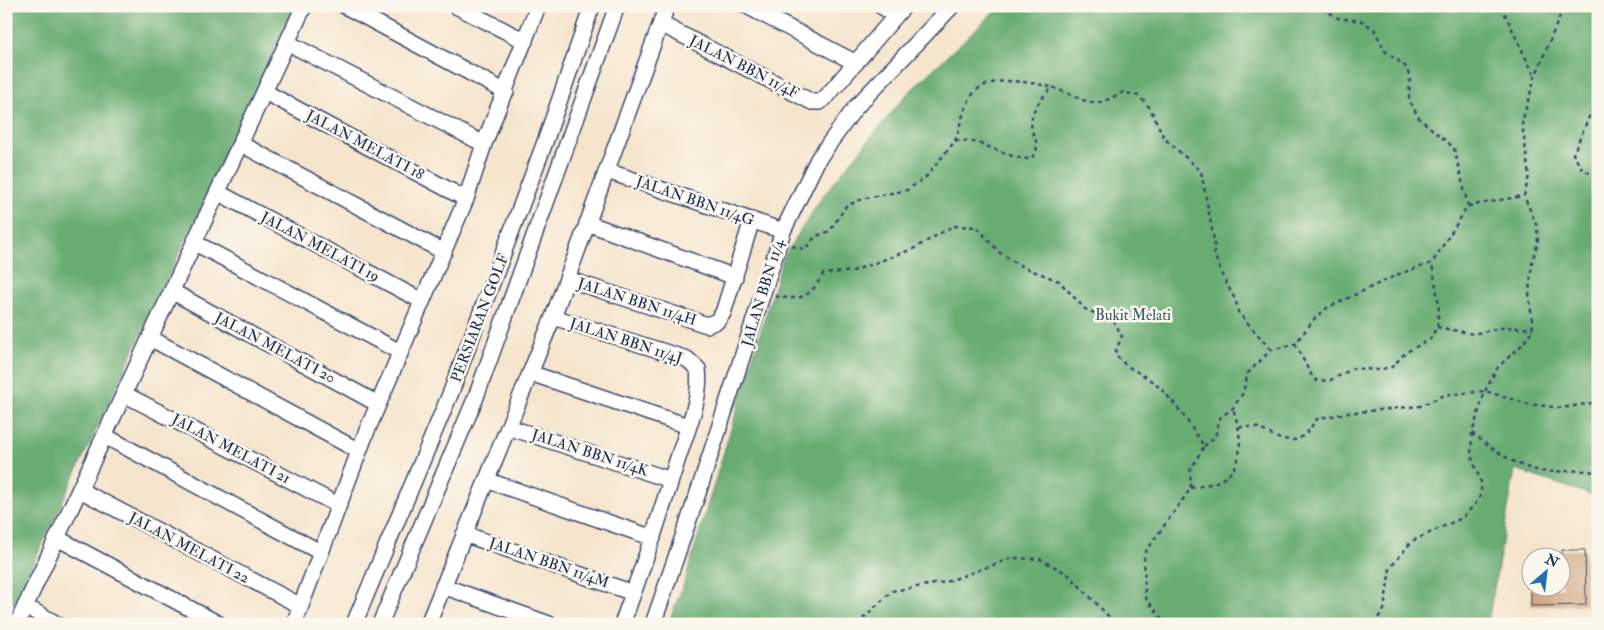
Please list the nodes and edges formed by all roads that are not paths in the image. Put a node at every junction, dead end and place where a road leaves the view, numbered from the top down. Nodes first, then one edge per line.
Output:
1 (304, 6) edge
2 (345, 6) edge
3 (456, 6) edge
4 (538, 6) edge
5 (592, 6) edge
6 (617, 6) edge
7 (667, 6) edge
8 (747, 6) edge
9 (881, 6) edge
10 (952, 6) edge
11 (900, 10) edge
12 (661, 24) junction
13 (525, 41) junction
14 (288, 43) junction
15 (856, 63) junction
16 (265, 92) junction
17 (506, 92) junction
18 (241, 144) junction
19 (484, 144) junction
20 (607, 171) junction
21 (219, 193) junction
22 (466, 199) junction
23 (752, 220) junction
24 (587, 223) junction
25 (781, 237) junction
26 (195, 244) junction
27 (444, 252) junction
28 (735, 277) junction
29 (567, 279) junction
30 (172, 292) junction
31 (422, 302) junction
32 (553, 316) junction
33 (150, 338) junction
34 (400, 352) junction
35 (530, 373) junction
36 (124, 394) junction
37 (378, 404) junction
38 (688, 426) junction
39 (508, 427) junction
40 (105, 436) junction
41 (359, 451) junction
42 (486, 480) junction
43 (671, 480) junction
44 (80, 490) junction
45 (338, 505) junction
46 (464, 534) junction
47 (57, 538) junction
48 (653, 538) junction
49 (320, 552) junction
50 (443, 586) junction
51 (633, 593) junction
52 (300, 605) junction
53 (25, 606) junction
54 (16, 624) edge
55 (57, 624) edge
56 (219, 624) edge
57 (294, 624) edge
58 (354, 624) edge
59 (380, 624) edge
60 (428, 624) edge
61 (549, 624) edge
62 (622, 624) edge
63 (653, 624) edge

1 - 14 street
2 - 17 street
3 - 13 street
4 - 13 street
5 - 58 street, PERSIARAN GOLF
6 - 59 street, PERSIARAN GOLF
7 - 12 street
8 - 15 street
9 - 11 street
10 - 25 street, JALAN BBN 11/4
11 - 15 street
12 - 15 street, JALAN BBN 11/4F
12 - 20 street
13 - 17 street
14 - 16 street
14 - 19 street
16 - 18 street
16 - 22 street, JALAN MELATI 18
17 - 19 street
18 - 21 street
18 - 27 street
19 - 22 street
20 - 23 street, JALAN BBN 11/4G
20 - 24 street
21 - 26 street
21 - 31 street, JALAN MELATI 19
22 - 27 street
23 - 25 street, JALAN BBN 11/4G
23 - 28 street
24 - 28 street
24 - 29 street
25 - 63 street, JALAN BBN 11/4
26 - 30 street
26 - 34 street
27 - 31 street
28 - 29 street, JALAN BBN 11/4H
29 - 32 street
30 - 33 street
30 - 37 street, JALAN MELATI 20
31 - 34 street
32 - 35 street
32 - 38 street, JALAN BBN 11/4J
33 - 36 street
33 - 41 street
34 - 37 street
35 - 38 street
35 - 39 street
36 - 40 street
36 - 45 street, JALAN MELATI 21
37 - 41 street
38 - 43 street
39 - 42 street
39 - 43 street, JALAN BBN 11/4K
40 - 44 street
40 - 49 street
41 - 45 street
42 - 46 street
42 - 48 street
43 - 48 street
44 - 47 street
44 - 52 street, JALAN MELATI 22
45 - 49 street
46 - 50 street
46 - 51 street, JALAN BBN 11/4M
47 - 53 street
47 - 56 street
48 - 51 street
49 - 52 street
50 - 60 street
50 - 61 street
51 - 62 street
52 - 57 street
53 - 54 street
53 - 55 street

